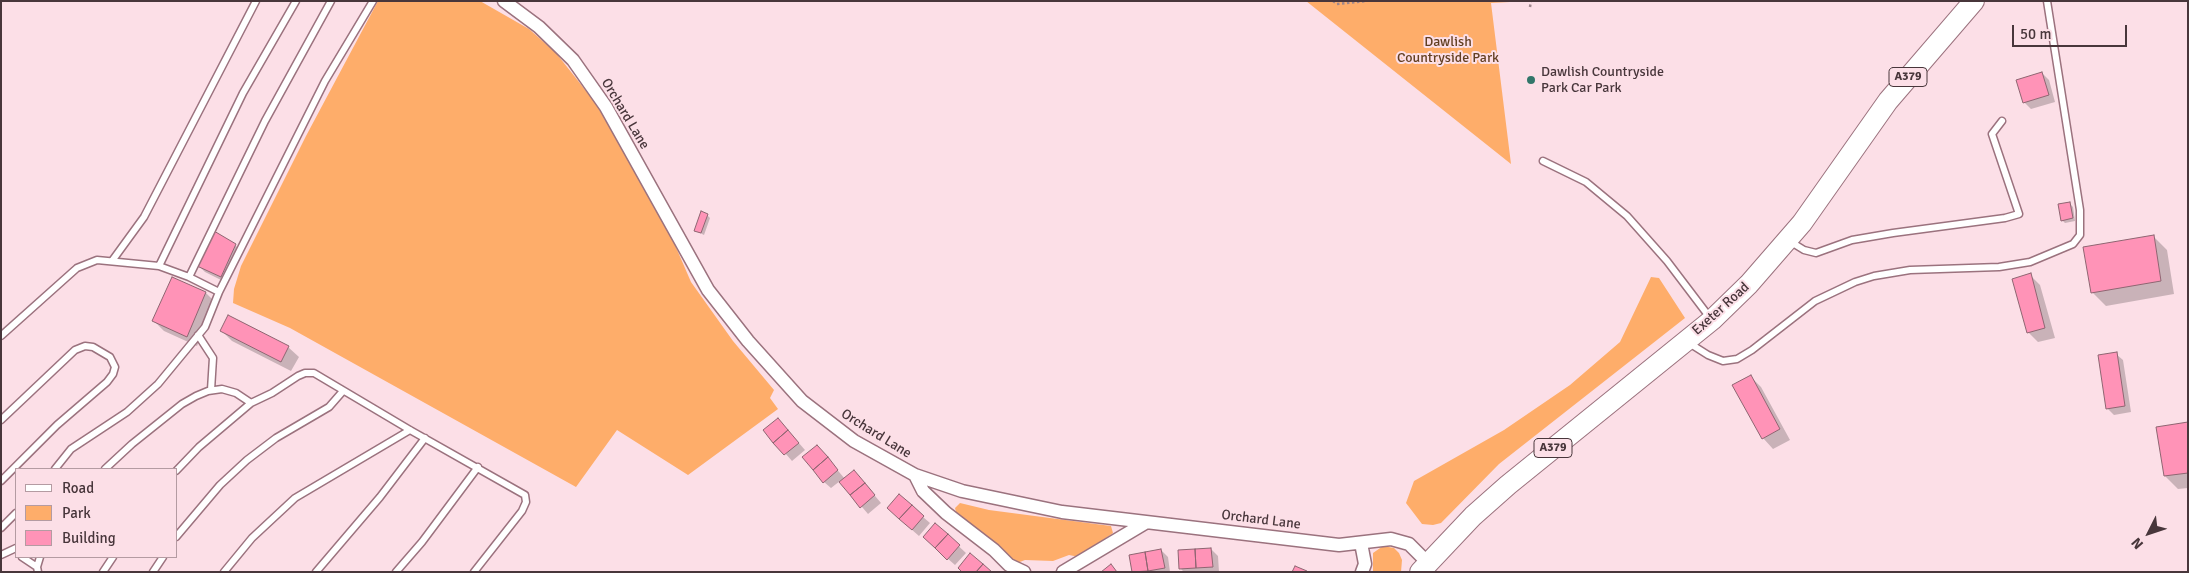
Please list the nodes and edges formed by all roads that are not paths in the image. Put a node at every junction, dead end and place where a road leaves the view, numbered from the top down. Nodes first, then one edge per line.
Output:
1 (256, 1) edge
2 (296, 1) edge
3 (332, 1) edge
4 (372, 1) edge
5 (504, 1) edge
6 (1974, 1) edge
7 (2047, 1) edge
8 (2002, 121) dead end
9 (1544, 161) dead end
10 (1787, 240) junction
11 (112, 261) junction
12 (159, 266) junction
13 (189, 277) junction
14 (219, 292) junction
15 (1712, 320) junction
16 (198, 335) junction
17 (1, 336) edge
18 (1686, 341) junction
19 (211, 390) junction
20 (343, 391) junction
21 (251, 403) junction
22 (1, 420) edge
23 (410, 430) junction
24 (425, 438) junction
25 (478, 467) junction
26 (56, 468) edge
27 (106, 468) edge
28 (178, 469) edge
29 (915, 475) junction
30 (1, 481) edge
31 (15, 514) edge
32 (1145, 523) junction
33 (1, 528) edge
34 (178, 535) edge
35 (1361, 542) junction
36 (15, 550) edge
37 (1, 555) edge
38 (23, 558) edge
39 (112, 558) edge
40 (162, 558) edge
41 (1424, 567) edge
42 (37, 569) edge
43 (103, 572) edge
44 (153, 572) edge
45 (224, 572) edge
46 (316, 572) edge
47 (396, 572) edge
48 (474, 572) edge
49 (1024, 572) edge
50 (1063, 572) edge
51 (1362, 572) edge

1 - 11 lane
2 - 12 lane
3 - 13 lane
4 - 14 lane
5 - 29 street, Orchard Lane
6 - 10 main road, Exeter Road / A379
7 - 18 lane
8 - 10 lane
9 - 15 lane
10 - 15 main road, Exeter Road / A379
11 - 12 lane
11 - 17 lane
12 - 13 lane
13 - 14 lane
14 - 16 lane
15 - 18 main road, Exeter Road / A379
16 - 19 lane
16 - 26 lane
18 - 41 main road, Exeter Road / A379
19 - 21 lane
19 - 27 lane
20 - 21 lane
20 - 23 lane
20 - 34 lane
21 - 28 lane
22 - 30 lane
23 - 24 lane
23 - 45 lane
24 - 25 lane
24 - 46 lane
25 - 47 lane
25 - 48 lane
29 - 32 street, Orchard Lane
29 - 49 street
31 - 33 lane
32 - 35 street, Orchard Lane
32 - 50 street
35 - 41 street, Orchard Lane
35 - 51 street
36 - 37 lane
38 - 42 lane
39 - 43 lane
40 - 44 lane

